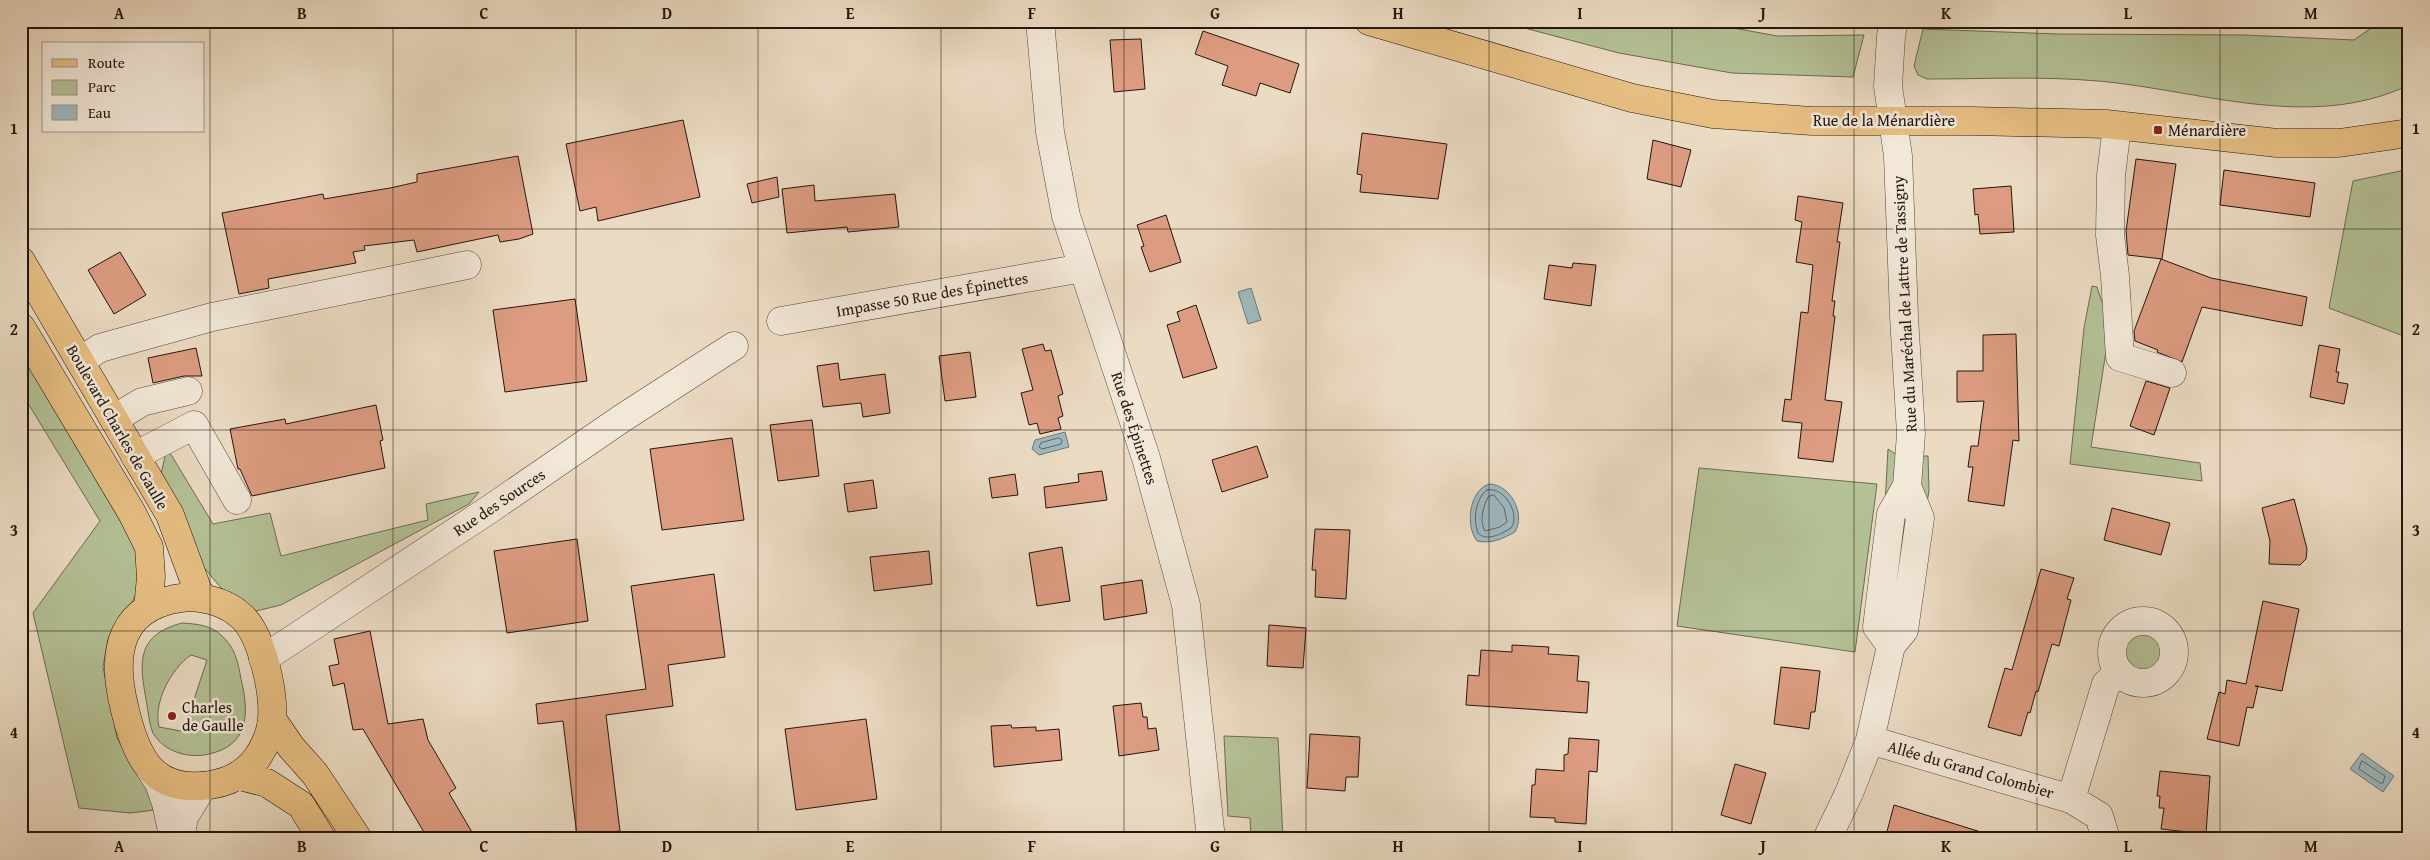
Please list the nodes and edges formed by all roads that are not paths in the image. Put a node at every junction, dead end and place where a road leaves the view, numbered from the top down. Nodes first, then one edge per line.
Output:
1 (1040, 21) edge
2 (1369, 21) edge
3 (1894, 21) edge
4 (1893, 122) junction
5 (2117, 126) junction
6 (2409, 134) edge
7 (21, 261) edge
8 (467, 265) dead end
9 (1082, 268) junction
10 (781, 321) dead end
11 (21, 327) edge
12 (734, 346) dead end
13 (80, 361) junction
14 (2172, 373) dead end
15 (188, 391) dead end
16 (114, 419) junction
17 (135, 456) junction
18 (237, 500) dead end
19 (204, 598) junction
20 (148, 608) junction
21 (263, 659) junction
22 (2120, 672) dead end
23 (272, 719) junction
24 (1870, 740) junction
25 (150, 769) junction
26 (240, 776) junction
27 (203, 786) junction
28 (2071, 798) junction
29 (174, 839) edge
30 (180, 839) edge
31 (322, 839) edge
32 (358, 839) edge
33 (1211, 839) edge
34 (1827, 839) edge
35 (2106, 839) edge

1 - 9 street, Rue des Épinettes
2 - 4 main road, Rue de la Ménardière
3 - 4 street, Rue du Maréchal de Lattre de Tassigny
4 - 5 main road, Rue de la Ménardière
4 - 24 street, Rue du Maréchal de Lattre de Tassigny
5 - 6 main road, Rue de la Ménardière
5 - 14 street
7 - 13 main road, Boulevard Charles de Gaulle
8 - 13 street
9 - 10 street, Impasse 50 Rue des Épinettes
9 - 33 street, Rue des Épinettes
11 - 20 main road, Boulevard Charles de Gaulle
12 - 21 street, Rue des Sources
13 - 16 main road, Boulevard Charles de Gaulle
15 - 16 street
16 - 17 main road, Boulevard Charles de Gaulle
17 - 18 street
17 - 19 main road, Boulevard Charles de Gaulle
19 - 20 main road
19 - 21 main road
20 - 25 main road
21 - 23 main road
22 - 28 street, Allée du Grand Colombier
23 - 26 main road
23 - 32 main road
24 - 28 street, Allée du Grand Colombier
24 - 34 street, Rue du Maréchal de Lattre de Tassigny
25 - 27 main road
25 - 29 street
26 - 27 main road
26 - 31 main road
27 - 30 street
28 - 35 street, Allée du Grand Colombier

